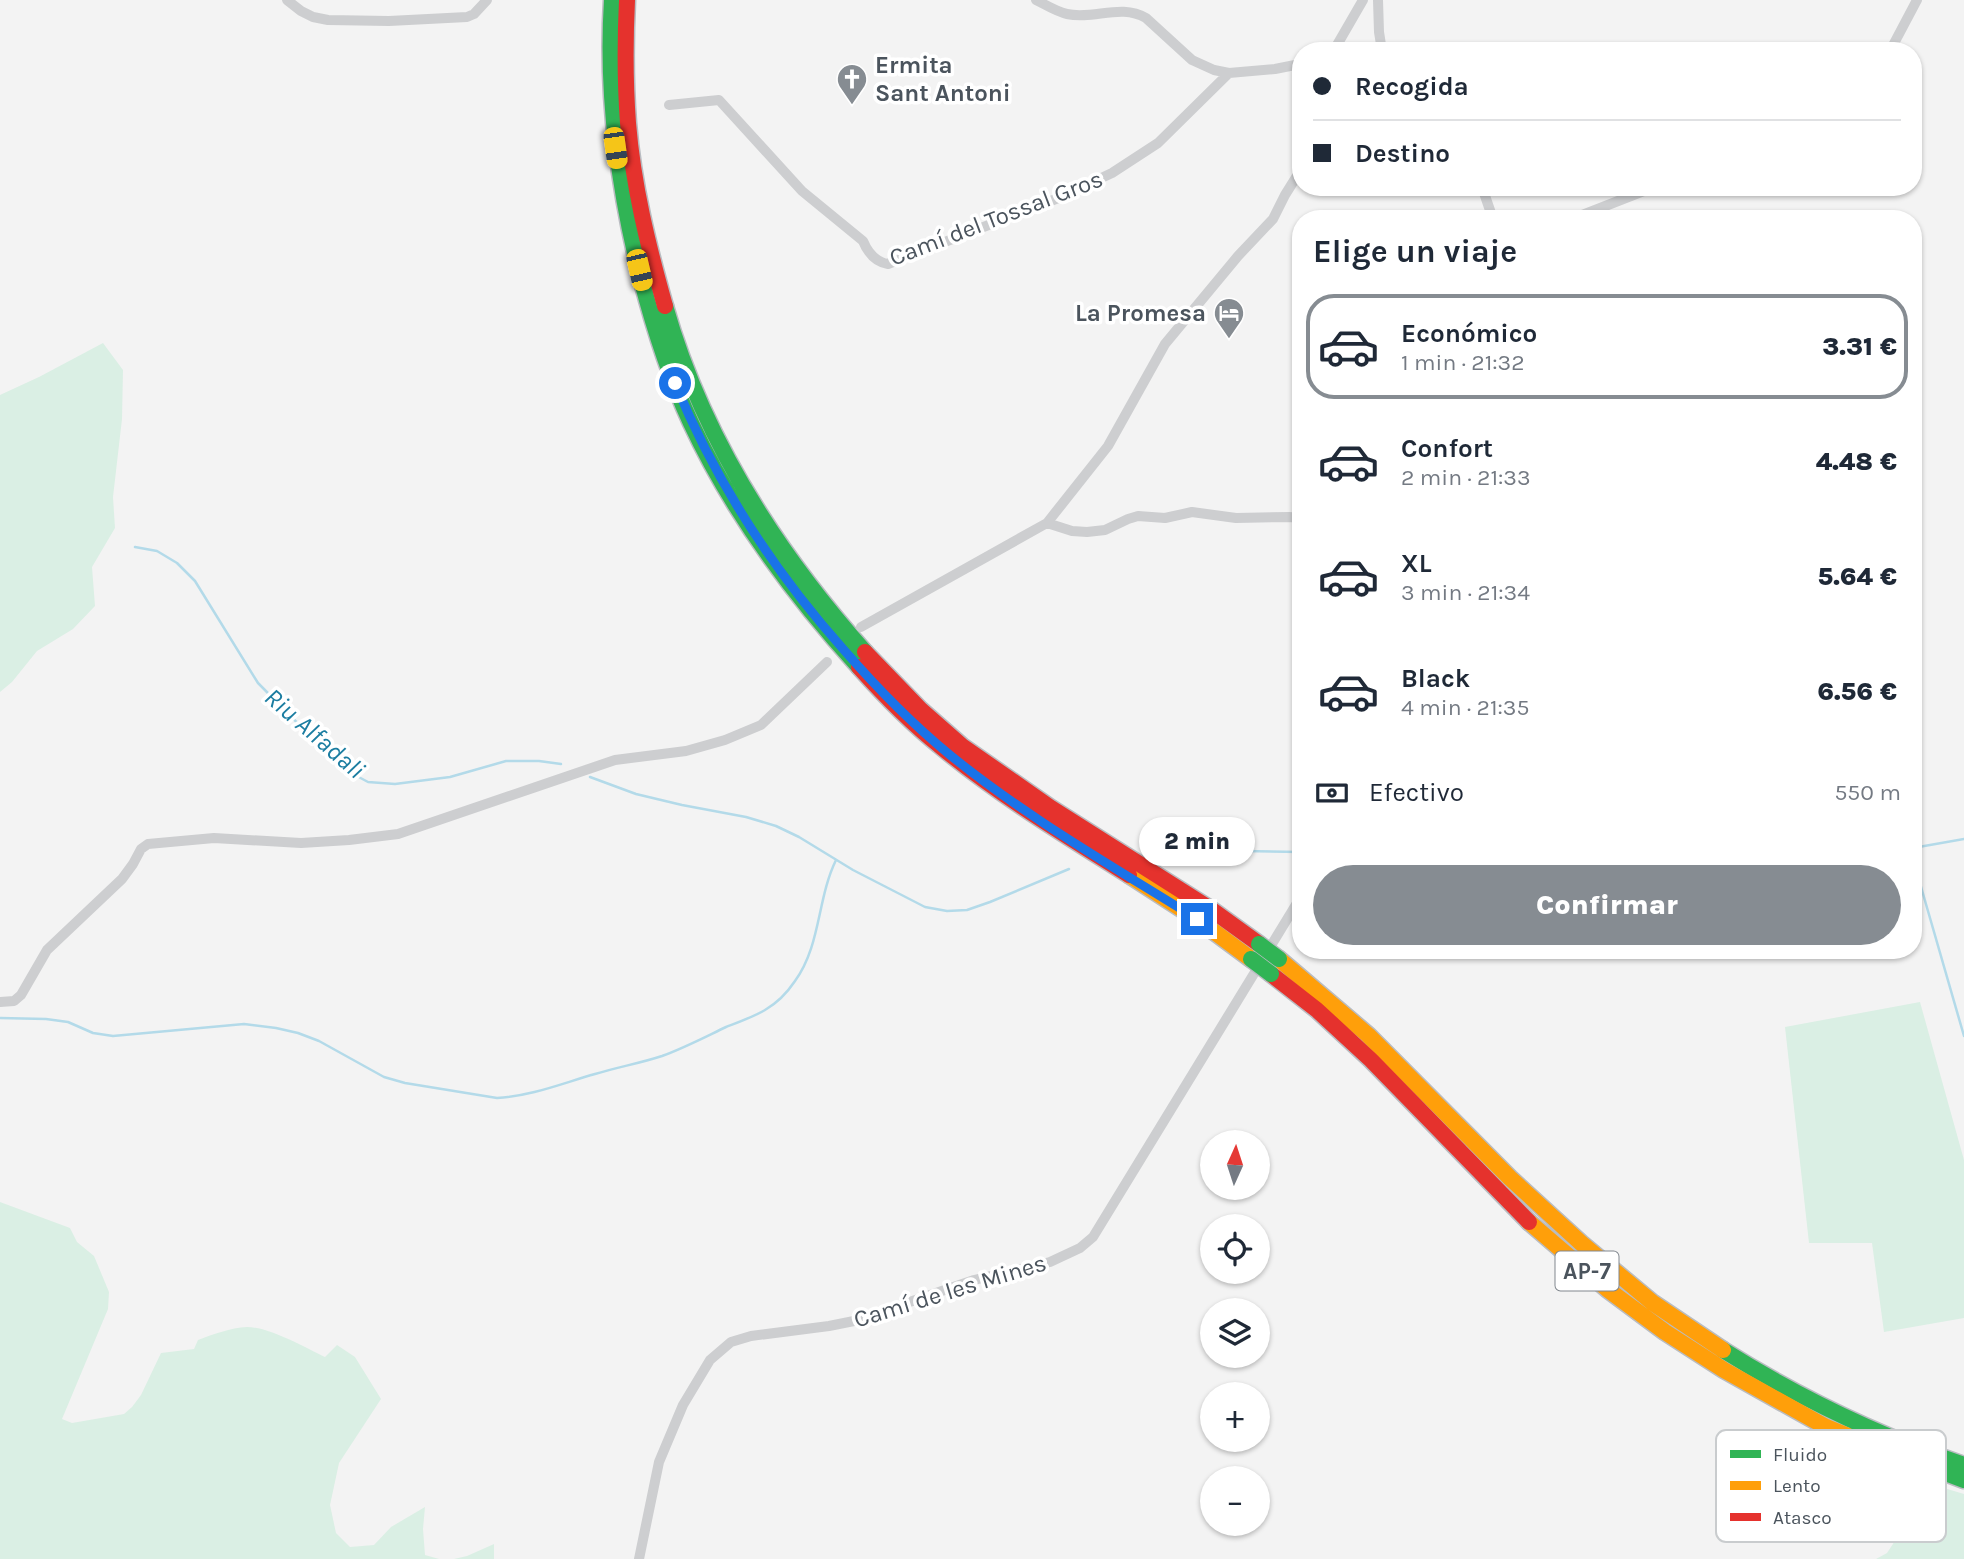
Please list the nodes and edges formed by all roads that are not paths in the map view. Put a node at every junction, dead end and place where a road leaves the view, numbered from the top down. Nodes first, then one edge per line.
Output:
1 (287, 0) edge
2 (487, 0) edge
3 (612, 0) edge
4 (627, 0) edge
5 (1036, 0) edge
6 (1363, 0) edge
7 (1378, 0) edge
8 (1917, 0) edge
9 (1340, 42) edge
10 (1380, 42) edge
11 (1895, 42) edge
12 (1292, 66) edge
13 (1226, 72) junction
14 (669, 105) dead end
15 (1292, 184) edge
16 (1631, 196) edge
17 (1595, 210) edge
18 (1292, 517) edge
19 (1048, 523) junction
20 (862, 627) dead end
21 (827, 662) dead end
22 (1292, 912) edge
23 (1265, 959) junction
24 (0, 1002) edge
25 (1834, 1430) edge
26 (1875, 1430) edge
27 (1946, 1458) edge
28 (1964, 1465) edge
29 (1946, 1473) edge
30 (1964, 1480) edge
31 (639, 1559) edge

1 - 2 street
3 - 23 highway, AP-7
4 - 23 highway, AP-7
5 - 13 street
6 - 9 street
7 - 10 street
8 - 11 street
12 - 13 street
13 - 14 street, Camí del Tossal Gros
15 - 19 street
16 - 17 street
18 - 19 street
19 - 20 street
21 - 24 street
22 - 23 street, Camí de les Mines
23 - 25 highway, AP-7
23 - 26 highway, AP-7
23 - 31 street, Camí de les Mines
27 - 28 highway, AP-7
29 - 30 highway, AP-7

